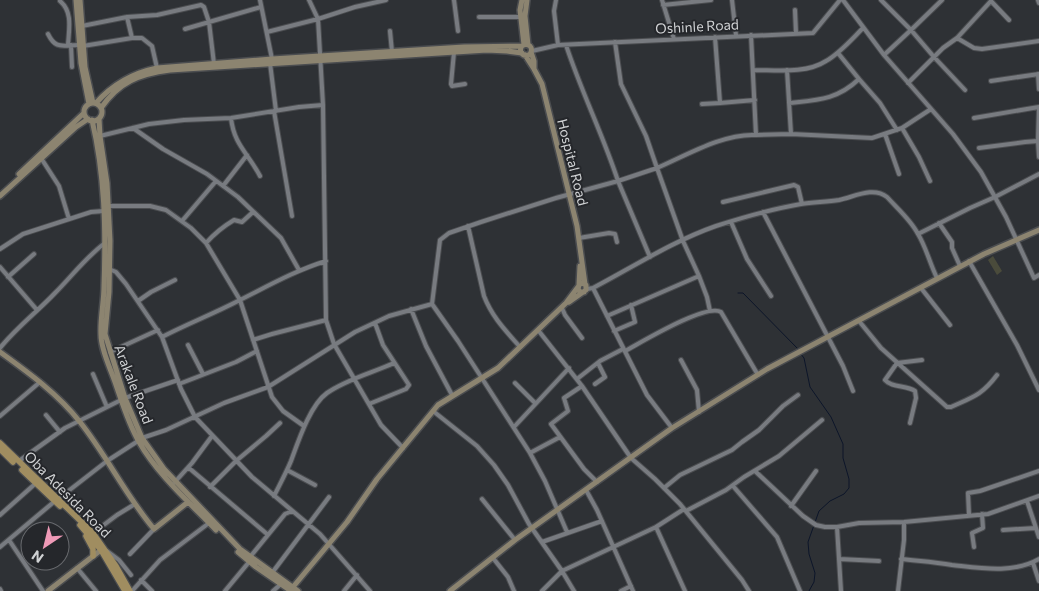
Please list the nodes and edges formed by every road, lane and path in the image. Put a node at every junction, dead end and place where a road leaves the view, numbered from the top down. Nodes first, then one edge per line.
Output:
1 (76, 0) edge
2 (80, 0) edge
3 (260, 0) edge
4 (309, 0) edge
5 (386, 0) edge
6 (454, 0) edge
7 (522, 0) edge
8 (527, 0) edge
9 (556, 0) edge
10 (712, 0) edge
11 (732, 0) edge
12 (842, 0) edge
13 (881, 0) edge
14 (888, 0) edge
15 (942, 0) edge
16 (991, 0) edge
17 (60, 1) edge
18 (663, 2) edge
19 (885, 4) junction
20 (261, 8) junction
21 (795, 10) dead end
22 (127, 17) junction
23 (479, 17) dead end
24 (522, 17) junction
25 (318, 19) junction
26 (1009, 20) dead end
27 (209, 22) junction
28 (82, 26) junction
29 (864, 28) junction
30 (185, 30) dead end
31 (458, 30) dead end
32 (911, 30) junction
33 (390, 31) dead end
34 (267, 32) junction
35 (796, 33) junction
36 (48, 34) dead end
37 (736, 35) junction
38 (750, 35) junction
39 (715, 37) junction
40 (132, 38) junction
41 (956, 38) junction
42 (674, 39) junction
43 (1039, 40) edge
44 (615, 42) junction
45 (70, 45) junction
46 (558, 45) junction
47 (566, 45) junction
48 (81, 46) junction
49 (528, 47) junction
50 (392, 52) junction
51 (454, 52) junction
52 (838, 53) junction
53 (523, 54) junction
54 (884, 55) junction
55 (934, 57) junction
56 (321, 58) junction
57 (271, 61) junction
58 (214, 64) junction
59 (72, 67) dead end
60 (157, 68) junction
61 (534, 69) junction
62 (754, 70) junction
63 (786, 70) junction
64 (1039, 74) edge
65 (859, 79) junction
66 (991, 81) dead end
67 (908, 82) junction
68 (465, 84) dead end
69 (1039, 89) edge
70 (965, 90) dead end
71 (90, 92) junction
72 (105, 93) junction
73 (755, 100) junction
74 (92, 103) junction
75 (720, 103) junction
76 (789, 103) junction
77 (702, 104) dead end
78 (323, 105) junction
79 (1039, 106) edge
80 (101, 108) junction
81 (931, 109) junction
82 (275, 111) junction
83 (84, 113) junction
84 (99, 118) junction
85 (231, 118) junction
86 (974, 118) dead end
87 (90, 120) junction
88 (134, 128) junction
89 (899, 129) junction
90 (791, 134) junction
91 (885, 134) junction
92 (756, 135) junction
93 (100, 136) junction
94 (1038, 142) edge
95 (979, 148) dead end
96 (247, 155) junction
97 (1039, 157) edge
98 (41, 158) junction
99 (657, 168) junction
100 (899, 174) dead end
101 (1039, 174) edge
102 (260, 176) dead end
103 (216, 181) junction
104 (618, 181) junction
105 (930, 181) dead end
106 (223, 186) junction
107 (0, 192) edge
108 (569, 194) junction
109 (0, 196) edge
110 (995, 198) junction
111 (724, 202) dead end
112 (802, 204) junction
113 (106, 209) junction
114 (252, 212) junction
115 (763, 212) junction
116 (292, 216) dead end
117 (69, 219) junction
118 (182, 221) junction
119 (731, 222) junction
120 (939, 223) junction
121 (468, 226) junction
122 (1039, 230) edge
123 (918, 234) junction
124 (579, 238) junction
125 (1015, 239) junction
126 (683, 241) junction
127 (617, 242) dead end
128 (105, 243) junction
129 (206, 243) junction
130 (0, 248) edge
131 (34, 254) dead end
132 (650, 257) junction
133 (326, 261) junction
134 (969, 262) junction
135 (581, 263) junction
136 (960, 266) junction
137 (0, 267) edge
138 (107, 268) junction
139 (299, 270) junction
140 (1039, 275) edge
141 (698, 276) junction
142 (8, 277) junction
143 (937, 278) junction
144 (175, 280) dead end
145 (578, 286) junction
146 (587, 288) junction
147 (921, 288) junction
148 (771, 296) dead end
149 (240, 300) junction
150 (138, 301) junction
151 (432, 304) junction
152 (564, 305) junction
153 (631, 305) junction
154 (411, 309) junction
155 (36, 310) junction
156 (710, 311) junction
157 (607, 316) junction
158 (326, 320) junction
159 (859, 321) junction
160 (374, 323) junction
161 (950, 325) dead end
162 (158, 330) junction
163 (538, 330) junction
164 (614, 331) junction
165 (162, 337) junction
166 (582, 338) dead end
167 (827, 338) junction
168 (253, 340) junction
169 (334, 344) junction
170 (188, 345) dead end
171 (520, 347) junction
172 (0, 350) edge
173 (624, 350) junction
174 (257, 351) junction
175 (110, 352) junction
176 (681, 360) dead end
177 (922, 360) dead end
178 (394, 363) junction
179 (598, 363) junction
180 (897, 363) junction
181 (569, 368) junction
182 (94, 374) dead end
183 (203, 374) junction
184 (758, 375) junction
185 (997, 375) dead end
186 (577, 378) junction
187 (355, 379) junction
188 (482, 379) junction
189 (40, 382) junction
190 (179, 382) junction
191 (514, 382) dead end
192 (595, 384) dead end
193 (921, 384) junction
194 (582, 386) junction
195 (268, 387) junction
196 (853, 390) dead end
197 (1039, 390) edge
198 (915, 391) junction
199 (452, 395) junction
200 (798, 395) dead end
201 (123, 399) junction
202 (535, 403) junction
203 (369, 404) junction
204 (107, 407) junction
205 (433, 411) junction
206 (699, 412) junction
207 (46, 415) dead end
208 (0, 416) edge
209 (194, 417) junction
210 (822, 420) dead end
211 (79, 421) junction
212 (280, 423) dead end
213 (910, 423) dead end
214 (304, 426) junction
215 (514, 427) junction
216 (672, 428) junction
217 (60, 432) junction
218 (212, 436) junction
219 (560, 436) junction
220 (140, 440) junction
221 (0, 443) edge
222 (403, 448) junction
223 (0, 449) edge
224 (530, 453) junction
225 (630, 458) junction
226 (19, 461) junction
227 (107, 461) junction
228 (236, 461) junction
229 (189, 468) junction
230 (287, 470) junction
231 (755, 471) junction
232 (816, 471) dead end
233 (1039, 471) edge
234 (597, 482) junction
235 (36, 483) junction
236 (174, 483) junction
237 (315, 485) dead end
238 (733, 486) junction
239 (210, 487) junction
240 (664, 488) junction
241 (586, 490) junction
242 (274, 496) junction
243 (1039, 496) edge
244 (329, 497) dead end
245 (482, 499) dead end
246 (56, 500) junction
247 (1027, 501) junction
248 (188, 502) junction
249 (134, 504) junction
250 (286, 505) junction
251 (792, 506) junction
252 (558, 509) junction
253 (685, 510) junction
254 (292, 511) junction
255 (284, 514) junction
256 (982, 514) junction
257 (0, 515) edge
258 (969, 515) junction
259 (602, 521) junction
260 (904, 522) junction
261 (209, 523) junction
262 (309, 524) junction
263 (656, 527) junction
264 (837, 527) junction
265 (533, 528) junction
266 (1036, 528) junction
267 (83, 529) junction
268 (154, 529) junction
269 (1003, 530) dead end
270 (567, 532) junction
271 (93, 533) junction
272 (267, 534) junction
273 (1039, 537) edge
274 (9, 540) junction
275 (516, 540) junction
276 (542, 542) junction
277 (329, 545) junction
278 (974, 546) dead end
279 (0, 548) edge
280 (613, 548) junction
281 (104, 551) junction
282 (130, 554) dead end
283 (94, 555) junction
284 (493, 558) junction
285 (249, 559) junction
286 (839, 559) junction
287 (901, 559) junction
288 (1039, 559) edge
289 (109, 562) junction
290 (879, 562) dead end
291 (1033, 563) junction
292 (77, 568) junction
293 (562, 571) junction
294 (272, 573) junction
295 (131, 575) dead end
296 (357, 575) junction
297 (141, 580) junction
298 (1039, 581) edge
299 (281, 584) junction
300 (292, 589) edge
301 (632, 589) edge
302 (43, 591) edge
303 (48, 591) edge
304 (96, 591) edge
305 (125, 591) edge
306 (131, 591) edge
307 (152, 591) edge
308 (225, 591) edge
309 (273, 591) edge
310 (298, 591) edge
311 (344, 591) edge
312 (370, 591) edge
313 (450, 591) edge
314 (514, 591) edge
315 (542, 591) edge
316 (574, 591) edge
317 (621, 591) edge
318 (685, 591) edge
319 (749, 591) edge
320 (800, 591) edge
321 (841, 591) edge
322 (898, 591) edge

1 - 48 street
2 - 28 street
3 - 20 street
4 - 25 street
5 - 25 street
6 - 31 street
7 - 24 street
8 - 24 street
9 - 46 street
10 - 18 street
11 - 37 street
12 - 29 street
12 - 35 street, Oshinle Road
13 - 19 street
14 - 19 street
15 - 32 street
16 - 26 street
16 - 41 street
17 - 45 street
18 - 42 street
19 - 32 street
20 - 27 street
20 - 34 street
21 - 35 street
22 - 27 street
22 - 28 street
22 - 40 street
23 - 24 street
24 - 49 street
25 - 34 street
25 - 56 street
27 - 30 street
27 - 58 street
28 - 48 street
29 - 52 street
29 - 54 street
32 - 54 street
32 - 55 street
33 - 50 street
34 - 57 street
35 - 38 street, Oshinle Road
36 - 45 street
37 - 38 street, Oshinle Road
37 - 39 street, Oshinle Road
38 - 62 street
39 - 42 street, Oshinle Road
39 - 75 street
40 - 48 street
40 - 60 street
41 - 43 street
41 - 55 street
42 - 44 street, Oshinle Road
44 - 47 street, Oshinle Road
44 - 99 street
45 - 48 street
45 - 59 street
46 - 47 street, Oshinle Road
46 - 49 street, Oshinle Road
47 - 104 street
48 - 71 street
48 - 74 street
49 - 50 street
49 - 53 street
49 - 53 street
49 - 61 street
50 - 56 street
51 - 53 street
51 - 56 street
51 - 68 street
52 - 63 street
52 - 65 street
53 - 61 street
54 - 67 street
55 - 67 street
55 - 70 street
56 - 57 street
56 - 78 street
57 - 58 street
57 - 80 street
57 - 82 street
58 - 60 street
60 - 72 street
61 - 108 street, Hospital Road
62 - 63 street
62 - 73 street
63 - 76 street
64 - 66 street
64 - 69 street
65 - 76 street
65 - 89 street
67 - 81 street
71 - 72 street
71 - 74 street
72 - 74 street
73 - 75 street
73 - 92 street
74 - 80 street
74 - 83 street
75 - 77 street
76 - 90 street
78 - 82 street
78 - 133 street
79 - 86 street
79 - 94 street
80 - 84 street
81 - 89 street
81 - 110 street
82 - 85 street
82 - 116 street
83 - 87 street
83 - 107 street
84 - 87 street
84 - 93 street, Arakale Road
85 - 88 street
85 - 96 street
87 - 98 street
87 - 113 street, Arakale Road
88 - 93 street
88 - 103 street
89 - 91 street
89 - 105 street
90 - 91 street
90 - 92 street
91 - 100 street
92 - 99 street
93 - 113 street, Arakale Road
94 - 95 street
94 - 97 street
96 - 102 street
96 - 106 street
98 - 109 street
98 - 117 street
99 - 104 street
99 - 126 street
101 - 110 street
103 - 106 street
103 - 118 street
104 - 108 street
104 - 132 street
106 - 114 street
108 - 121 street
108 - 124 street, Hospital Road
110 - 120 street
110 - 125 street
111 - 112 street
112 - 115 street
112 - 123 street
113 - 117 street
113 - 118 street
113 - 128 street, Arakale Road
113 - 138 street, Arakale Road
114 - 129 street
114 - 139 street
115 - 119 street
115 - 167 street
117 - 130 street
118 - 129 street
119 - 126 street
119 - 148 street
120 - 123 street
120 - 136 street
121 - 151 street
121 - 171 street
122 - 125 street
123 - 143 street
124 - 127 street
124 - 135 street, Hospital Road
125 - 134 street
125 - 140 street
126 - 132 street
126 - 141 street
128 - 138 street, Arakale Road
128 - 155 street
129 - 149 street
131 - 142 street
132 - 146 street
133 - 139 street
133 - 158 street
134 - 136 street
134 - 197 street
135 - 145 street
135 - 146 street
136 - 143 street
137 - 142 street
138 - 150 street
138 - 175 street, Arakale Road
138 - 201 street, Arakale Road
139 - 149 street
141 - 153 street
141 - 156 street
142 - 155 street
143 - 147 street
144 - 150 street
145 - 146 street
145 - 152 street
146 - 152 street
146 - 157 street
147 - 159 street
147 - 161 street
149 - 165 street
149 - 168 street
150 - 162 street
151 - 154 street
151 - 188 street
152 - 163 street
152 - 166 street
153 - 157 street
153 - 164 street
154 - 160 street
154 - 199 street
155 - 172 street
156 - 173 street
156 - 184 street
157 - 164 street
158 - 168 street
158 - 169 street
159 - 167 street
159 - 180 street
160 - 169 street
160 - 178 street
162 - 165 street
162 - 175 street
163 - 171 street
163 - 181 street
164 - 173 street
165 - 190 street
167 - 184 street
167 - 196 street
168 - 174 street
169 - 187 street
169 - 195 street
170 - 183 street
171 - 188 street
172 - 189 street
173 - 179 street
173 - 216 street
174 - 183 street
174 - 195 street
175 - 201 street, Arakale Road
176 - 206 street
177 - 180 street
178 - 187 street
178 - 203 street
179 - 186 street
179 - 192 street
180 - 193 street
180 - 198 street
181 - 186 street
181 - 202 street
182 - 204 street
183 - 190 street
184 - 206 street
185 - 193 street
186 - 194 street
187 - 203 street
187 - 214 street
188 - 199 street
188 - 215 street
189 - 208 street
189 - 211 street
190 - 201 street
190 - 209 street
191 - 202 street
193 - 198 street
194 - 219 street
194 - 225 street
195 - 209 street
195 - 214 street
198 - 213 street
199 - 205 street
200 - 240 street
201 - 204 street
201 - 220 street, Arakale Road
202 - 215 street
203 - 222 street
204 - 211 street
205 - 222 street
205 - 265 street
206 - 216 street
207 - 217 street
209 - 218 street
209 - 220 street
210 - 231 street
211 - 217 street
211 - 227 street
212 - 228 street
214 - 230 street
215 - 224 street
216 - 225 street
217 - 226 street
218 - 228 street
218 - 229 street
219 - 224 street
219 - 234 street
220 - 227 street
220 - 236 street, Arakale Road
221 - 226 main road, Oba Adesida Road
222 - 277 street
223 - 235 main road, Oba Adesida Road
224 - 252 street
225 - 234 street
225 - 240 street
226 - 246 main road, Oba Adesida Road
227 - 246 street
227 - 249 street
228 - 239 street
228 - 242 street
229 - 236 street
229 - 239 street
230 - 237 street
230 - 242 street
231 - 238 street
231 - 251 street
232 - 251 street
233 - 258 street
234 - 241 street
235 - 246 main road, Oba Adesida Road
235 - 257 street
236 - 248 street, Arakale Road
236 - 285 street, Arakale Road
238 - 253 street
238 - 320 street
239 - 272 street
240 - 253 street
241 - 252 street
241 - 259 street
242 - 250 street
243 - 247 street
244 - 262 street
245 - 275 street
246 - 267 main road, Oba Adesida Road
246 - 271 main road, Oba Adesida Road
246 - 274 street
247 - 256 street
247 - 266 street
248 - 261 street, Arakale Road
248 - 268 street
249 - 268 street
249 - 271 street
250 - 254 street
250 - 255 street
251 - 264 street
252 - 265 street
252 - 270 street
253 - 263 street
253 - 319 street
254 - 255 street
254 - 262 street
255 - 272 street
256 - 258 street
256 - 278 street
258 - 260 street
259 - 270 street
259 - 280 street
260 - 264 street
260 - 287 street
261 - 285 street, Arakale Road
261 - 297 street
262 - 277 street
262 - 294 street
263 - 280 street
263 - 318 street
264 - 286 street
265 - 275 street
265 - 276 street
266 - 269 street
266 - 273 street
267 - 281 main road, Oba Adesida Road
267 - 283 main road
268 - 282 street
270 - 276 street
271 - 281 main road, Oba Adesida Road
272 - 285 street
274 - 279 street
274 - 302 street
275 - 284 street
276 - 293 street
277 - 296 street
277 - 300 street
280 - 293 street
280 - 301 street
281 - 283 street
281 - 289 main road
281 - 295 street
281 - 306 main road, Oba Adesida Road
283 - 289 main road
283 - 292 street
284 - 313 street
284 - 314 street
285 - 294 street, Arakale Road
285 - 299 street, Arakale Road
285 - 308 street
286 - 290 street
286 - 321 street
287 - 291 street
287 - 322 street
288 - 291 street
289 - 305 main road
291 - 298 street
292 - 303 street
292 - 304 street
293 - 315 street
293 - 316 street
294 - 300 street, Arakale Road
296 - 311 street
296 - 312 street
297 - 306 street
297 - 307 street
299 - 300 street, Arakale Road
299 - 309 street
300 - 310 street, Arakale Road
301 - 317 street

